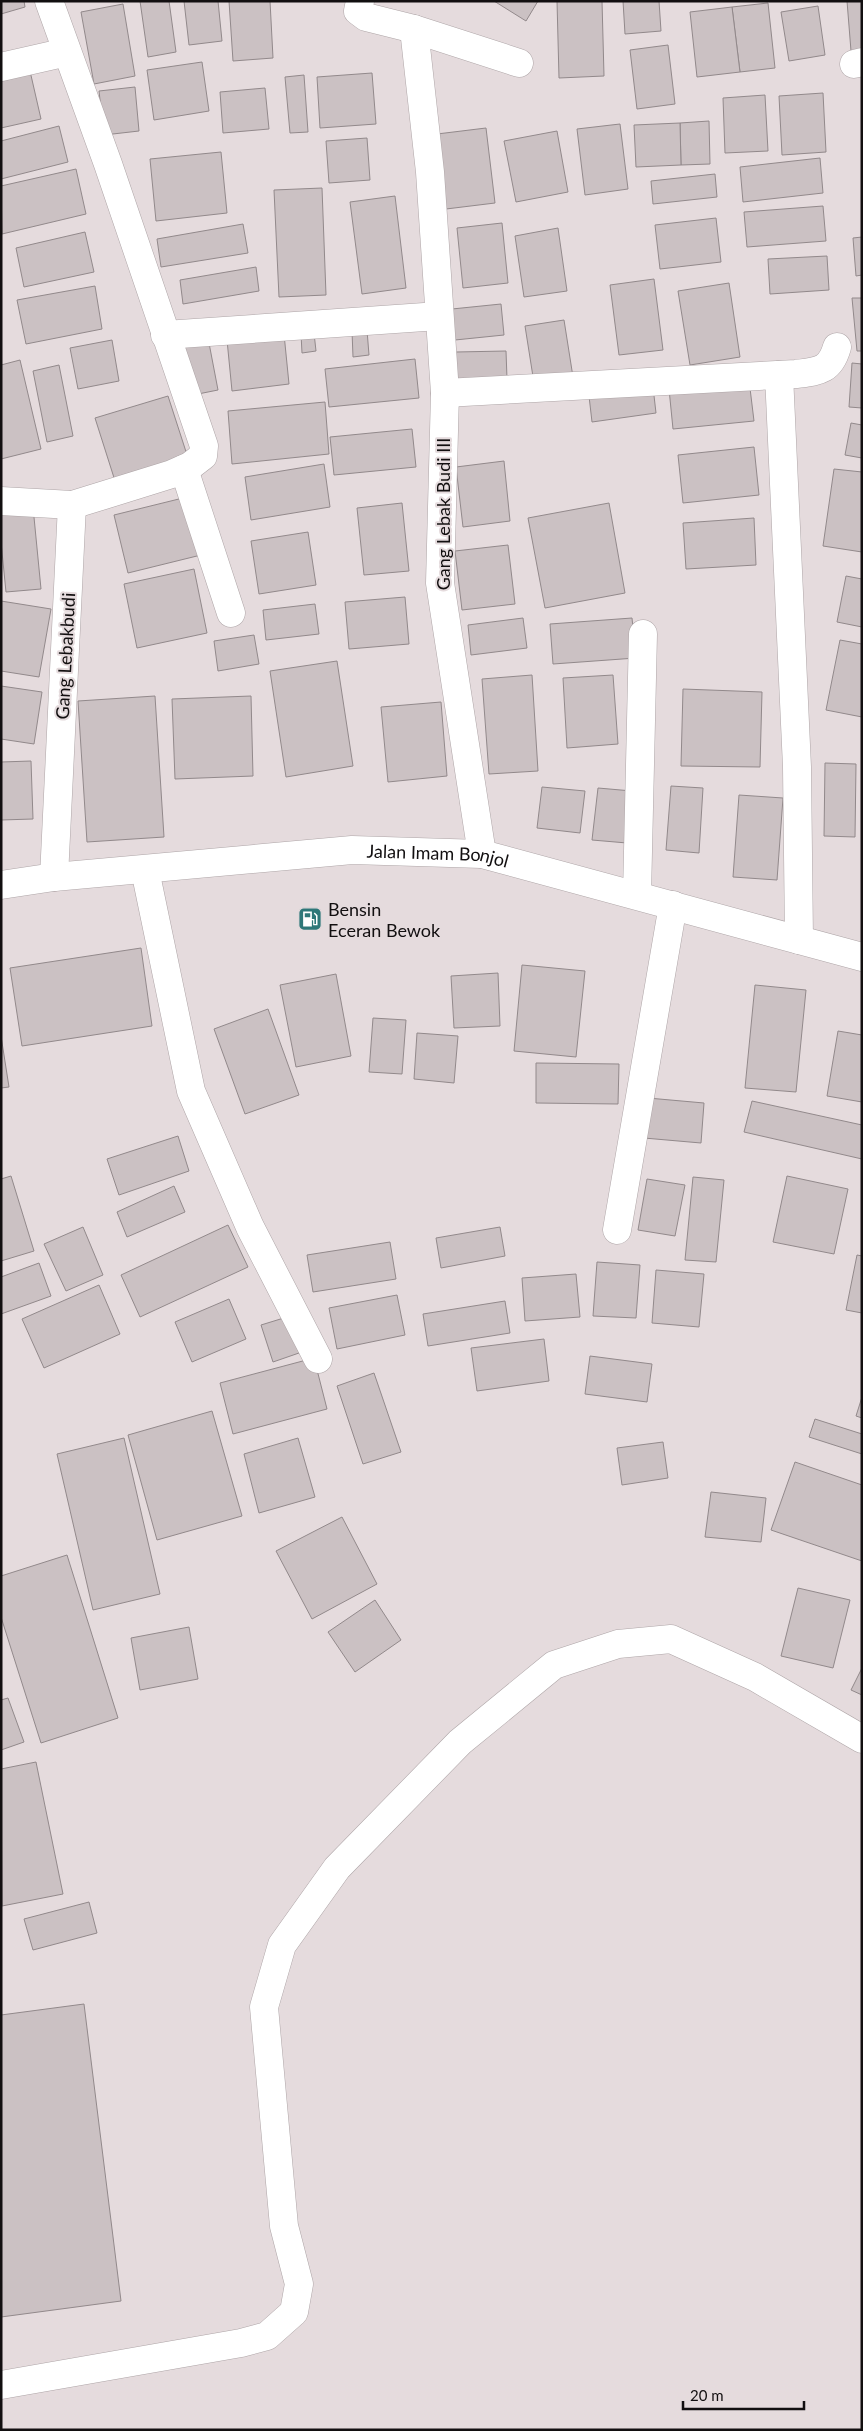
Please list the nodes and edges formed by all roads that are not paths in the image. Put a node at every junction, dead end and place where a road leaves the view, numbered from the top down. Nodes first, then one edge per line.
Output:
1 (49, 1) edge
2 (359, 6) edge
3 (414, 28) junction
4 (67, 52) junction
5 (519, 63) dead end
6 (1, 66) edge
7 (439, 316) junction
8 (165, 335) junction
9 (837, 347) dead end
10 (779, 375) junction
11 (445, 393) junction
12 (184, 469) junction
13 (1, 501) edge
14 (72, 505) junction
15 (231, 612) dead end
16 (643, 634) dead end
17 (482, 854) junction
18 (146, 870) junction
19 (54, 877) junction
20 (1, 885) edge
21 (637, 895) junction
22 (673, 905) junction
23 (799, 940) junction
24 (862, 957) edge
25 (617, 1230) dead end
26 (318, 1359) dead end
27 (862, 1739) edge
28 (1, 2385) edge

1 - 4 main road
2 - 3 main road
3 - 5 main road
3 - 7 main road, Gang Lebak Budi III
4 - 6 main road
4 - 8 main road
7 - 8 main road
7 - 11 main road, Gang Lebak Budi III
8 - 12 main road
9 - 10 main road
10 - 11 main road
10 - 23 main road
11 - 17 main road, Gang Lebak Budi III
12 - 14 main road
12 - 15 main road
13 - 14 main road
14 - 19 main road, Gang Lebakbudi
16 - 21 main road
17 - 18 main road, Jalan Imam Bonjol
17 - 21 main road, Jalan Imam Bonjol
18 - 19 main road, Jalan Imam Bonjol
18 - 26 main road
19 - 20 main road, Jalan Imam Bonjol
21 - 22 main road, Jalan Imam Bonjol
22 - 23 main road, Jalan Imam Bonjol
22 - 25 main road
23 - 24 main road, Jalan Imam Bonjol
27 - 28 main road

